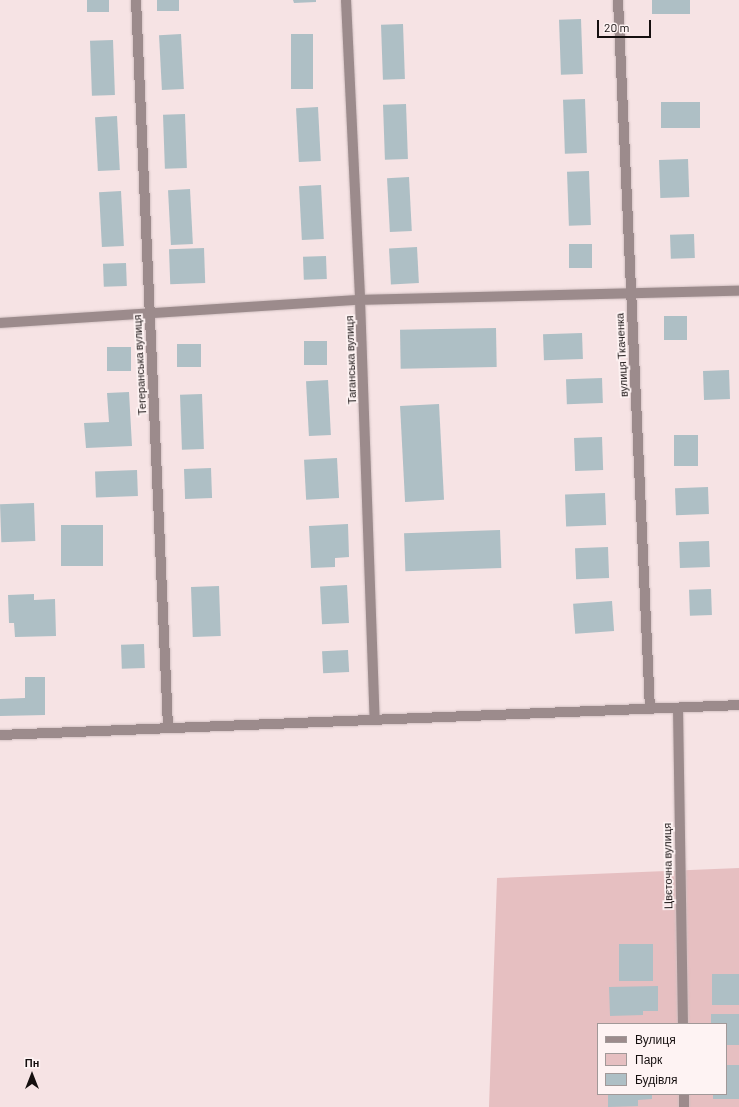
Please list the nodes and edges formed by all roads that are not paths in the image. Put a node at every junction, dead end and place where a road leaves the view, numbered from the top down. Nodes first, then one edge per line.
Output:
1 (136, 0) edge
2 (346, 0) edge
3 (618, 0) edge
4 (739, 291) edge
5 (631, 295) junction
6 (360, 300) junction
7 (150, 313) junction
8 (0, 323) edge
9 (739, 705) edge
10 (678, 708) junction
11 (650, 709) junction
12 (375, 720) junction
13 (168, 728) junction
14 (0, 735) edge
15 (683, 1023) edge
16 (684, 1095) edge
17 (684, 1107) edge

1 - 7 street, Тегеранська вулиця
2 - 6 street, Таганська вулиця
3 - 5 street, вулиця Ткаченка
4 - 5 street
5 - 6 street
5 - 11 street, вулиця Ткаченка
6 - 7 street
6 - 12 street, Таганська вулиця
7 - 8 street
7 - 13 street, Тегеранська вулиця
9 - 10 street
10 - 11 street
10 - 15 street, Цвєточна вулиця
11 - 12 street
12 - 13 street
13 - 14 street
16 - 17 street

